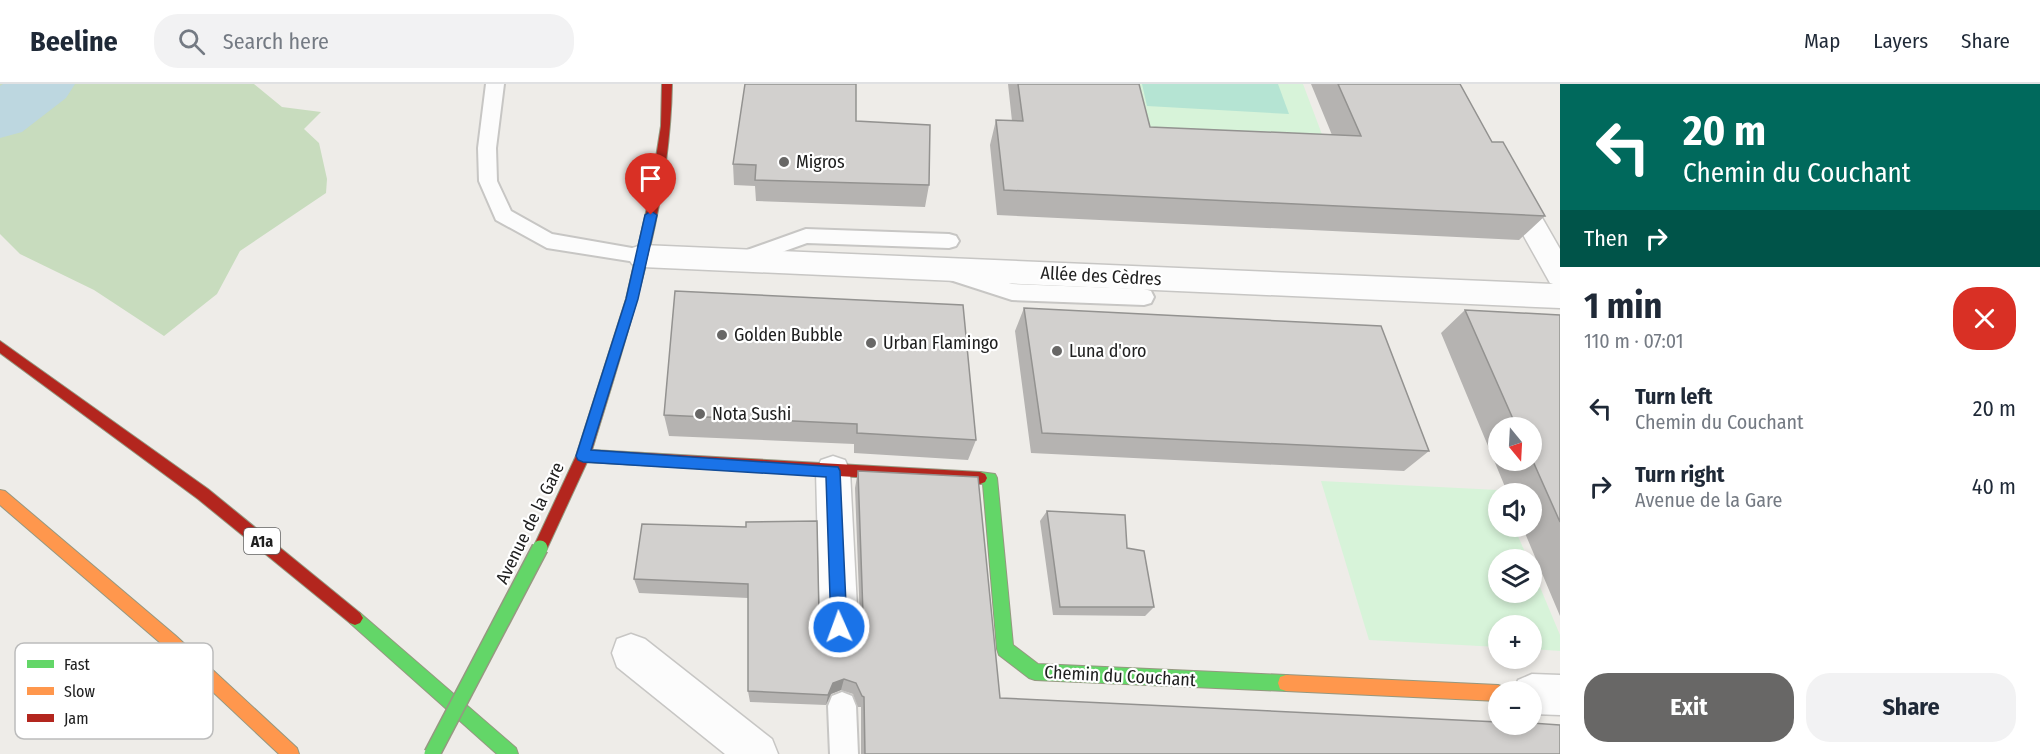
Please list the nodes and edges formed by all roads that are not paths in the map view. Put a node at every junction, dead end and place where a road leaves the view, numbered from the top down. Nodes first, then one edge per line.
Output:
1 (495, 84) edge
2 (667, 84) edge
3 (1498, 165) edge
4 (949, 241) dead end
5 (642, 256) junction
6 (740, 260) junction
7 (939, 269) junction
8 (1560, 275) edge
9 (1560, 296) edge
10 (1144, 297) dead end
11 (0, 346) edge
12 (583, 456) junction
13 (833, 471) junction
14 (0, 496) edge
15 (839, 627) dead end
16 (172, 643) edge
17 (631, 653) dead end
18 (213, 681) edge
19 (1488, 693) edge
20 (1542, 694) edge
21 (1560, 695) edge
22 (842, 706) edge
23 (291, 754) edge
24 (432, 754) edge
25 (510, 754) edge
26 (758, 754) edge
27 (844, 754) edge

1 - 5 lane
2 - 5 main road, Avenue de la Gare
3 - 8 street
4 - 6 lane
5 - 6 street, Allée des Cèdres
5 - 12 main road, Avenue de la Gare
6 - 7 street, Allée des Cèdres
7 - 9 street, Allée des Cèdres
7 - 10 lane
11 - 25 main road, A1a
12 - 13 main road, Chemin du Couchant
12 - 24 main road, Avenue de la Gare, bridge
13 - 15 street
13 - 19 main road, Chemin du Couchant
14 - 16 main road
17 - 26 street
18 - 23 main road
20 - 21 street
22 - 27 lane

